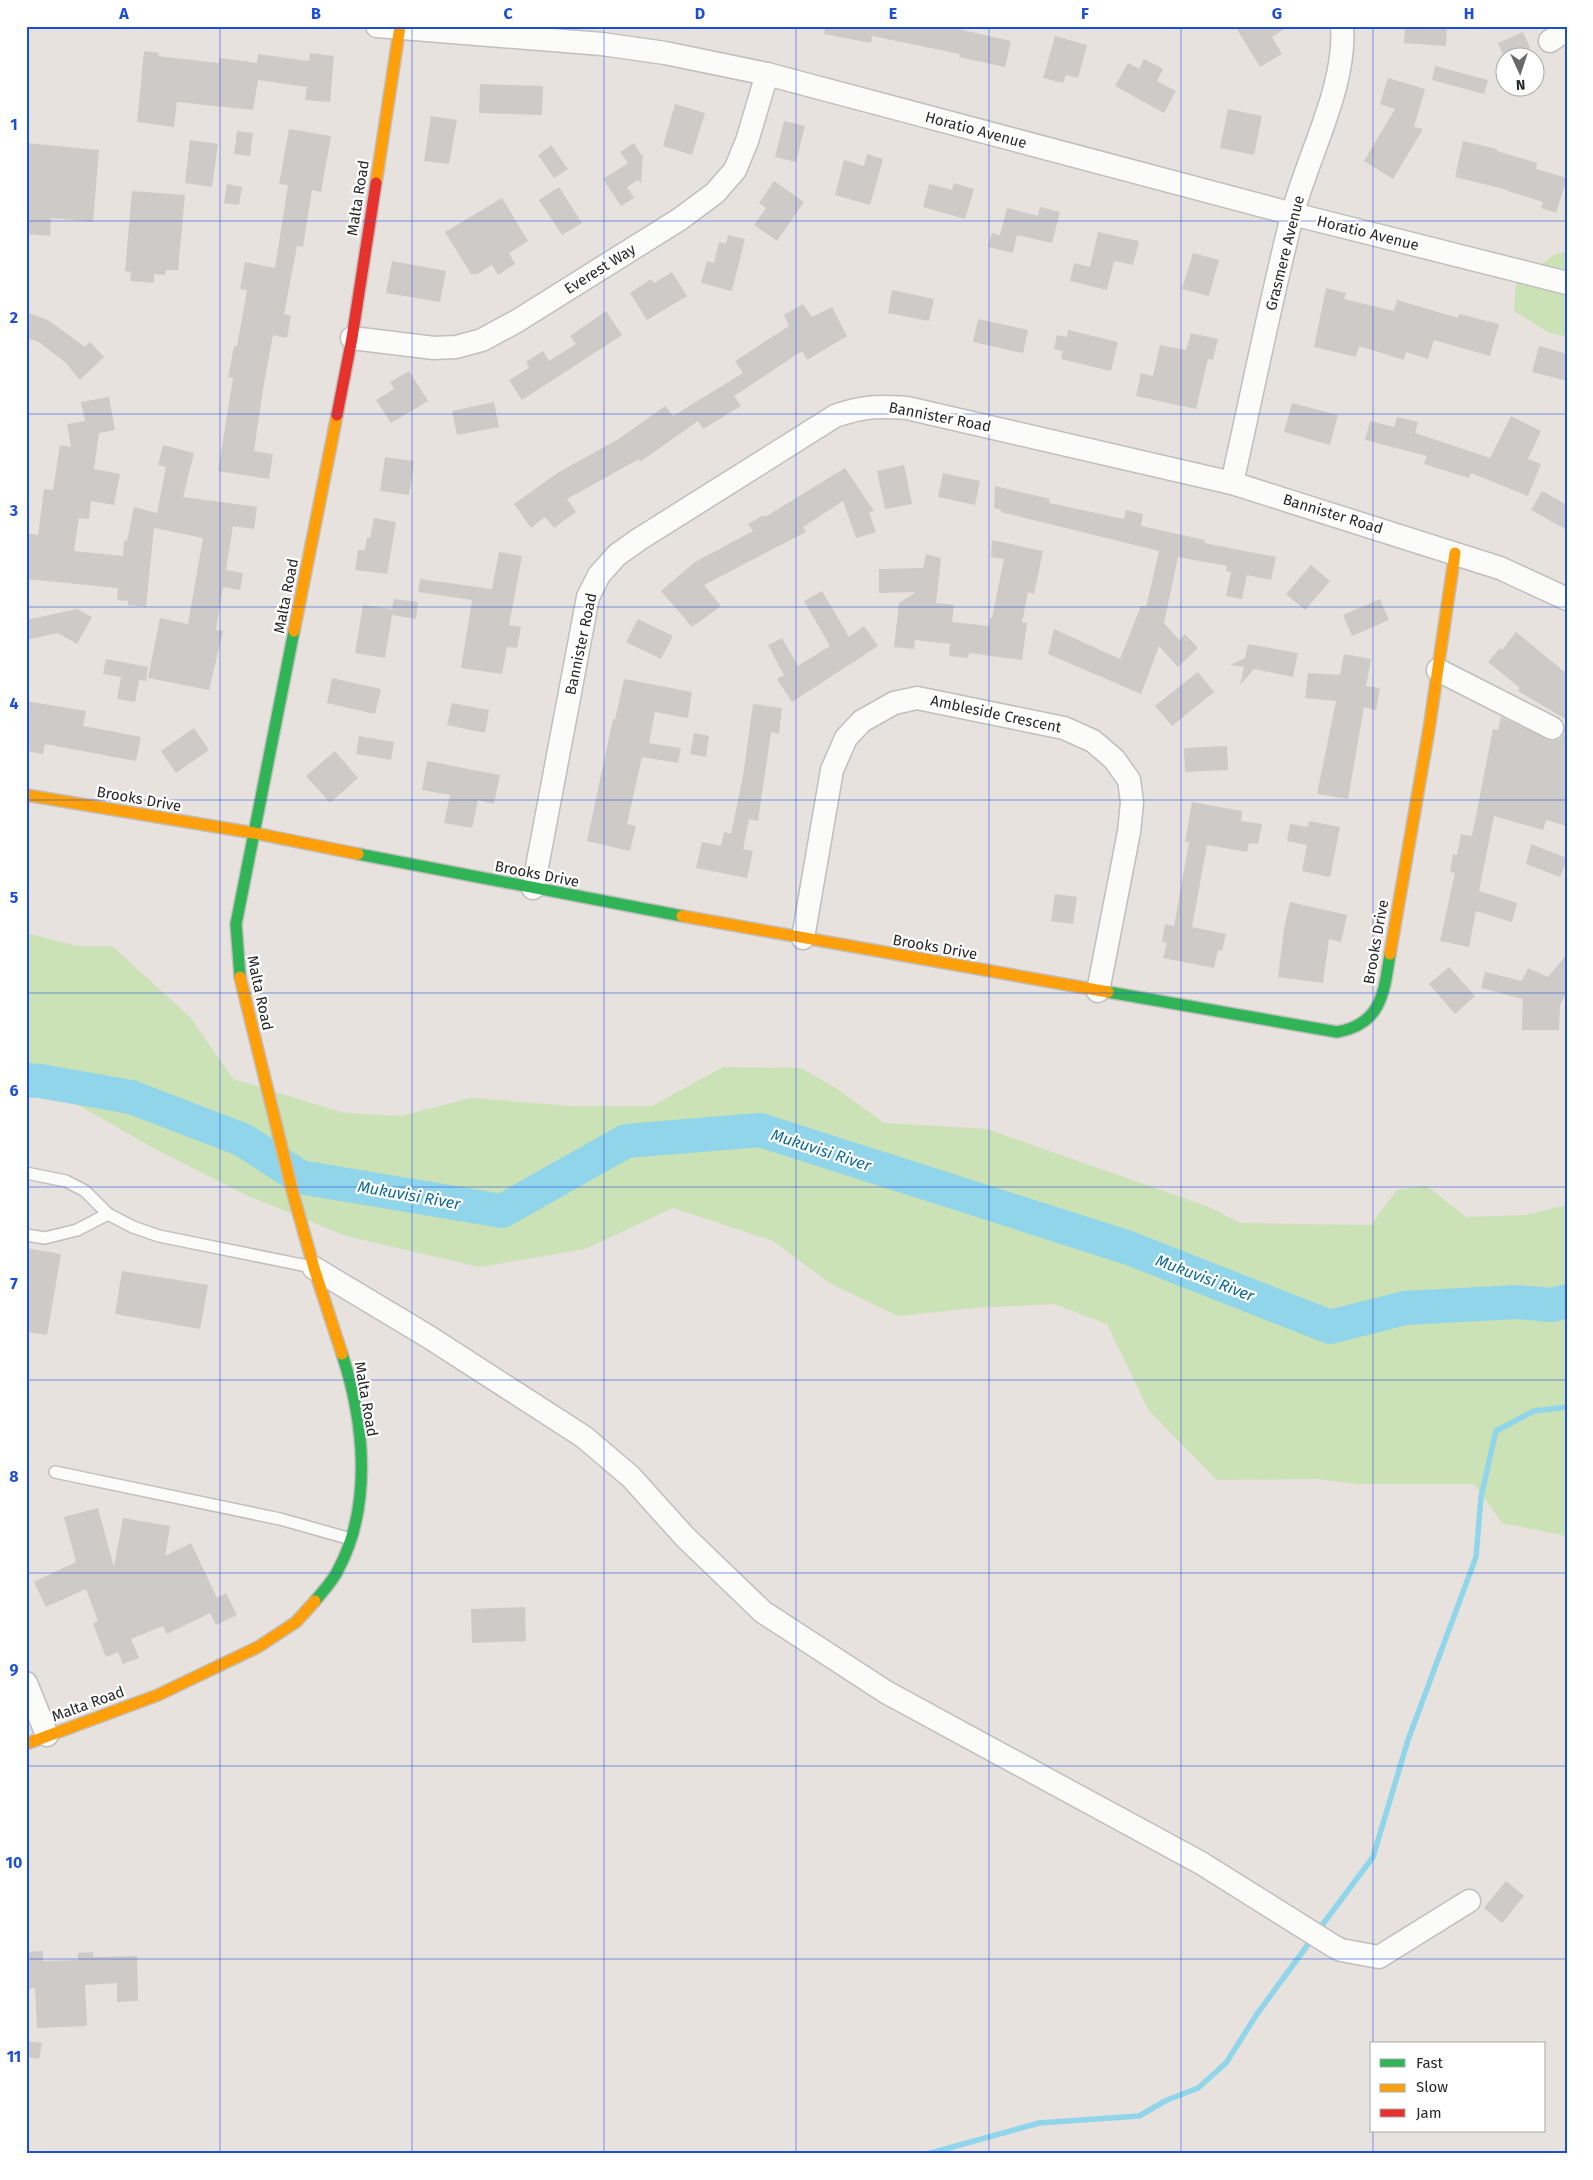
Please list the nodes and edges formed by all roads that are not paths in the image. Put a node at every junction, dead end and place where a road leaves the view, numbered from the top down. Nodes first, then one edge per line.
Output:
1 (377, 26) edge
2 (1342, 26) edge
3 (400, 28) edge
4 (767, 74) junction
5 (1293, 214) junction
6 (1567, 283) edge
7 (352, 338) junction
8 (1232, 483) junction
9 (1456, 553) junction
10 (1567, 599) edge
11 (1438, 670) junction
12 (1552, 728) dead end
13 (26, 794) edge
14 (254, 834) junction
15 (533, 888) junction
16 (803, 938) junction
17 (1098, 991) junction
18 (26, 1173) edge
19 (108, 1214) junction
20 (26, 1236) edge
21 (314, 1268) junction
22 (56, 1472) dead end
23 (351, 1539) junction
24 (26, 1684) edge
25 (36, 1740) edge
26 (1469, 1901) dead end

1 - 3 street, Horatio Avenue
2 - 5 street, Grasmere Avenue
3 - 4 street, Horatio Avenue
3 - 7 street, Malta Road
4 - 5 street, Horatio Avenue
4 - 7 street, Everest Way
5 - 6 street, Horatio Avenue
5 - 8 street, Grasmere Avenue
7 - 14 street, Malta Road
8 - 9 street, Bannister Road
8 - 15 street, Bannister Road
9 - 10 street, Bannister Road
9 - 11 street, Brooks Drive
11 - 12 street
11 - 17 street, Brooks Drive
13 - 14 street, Brooks Drive
14 - 15 street, Brooks Drive
14 - 21 street, Malta Road
15 - 16 street, Brooks Drive
16 - 17 street, Brooks Drive
16 - 17 street, Ambleside Crescent
18 - 19 lane
19 - 20 lane
19 - 21 lane
21 - 23 street, Malta Road
21 - 26 street
22 - 23 lane
23 - 25 street, Malta Road
24 - 25 street

